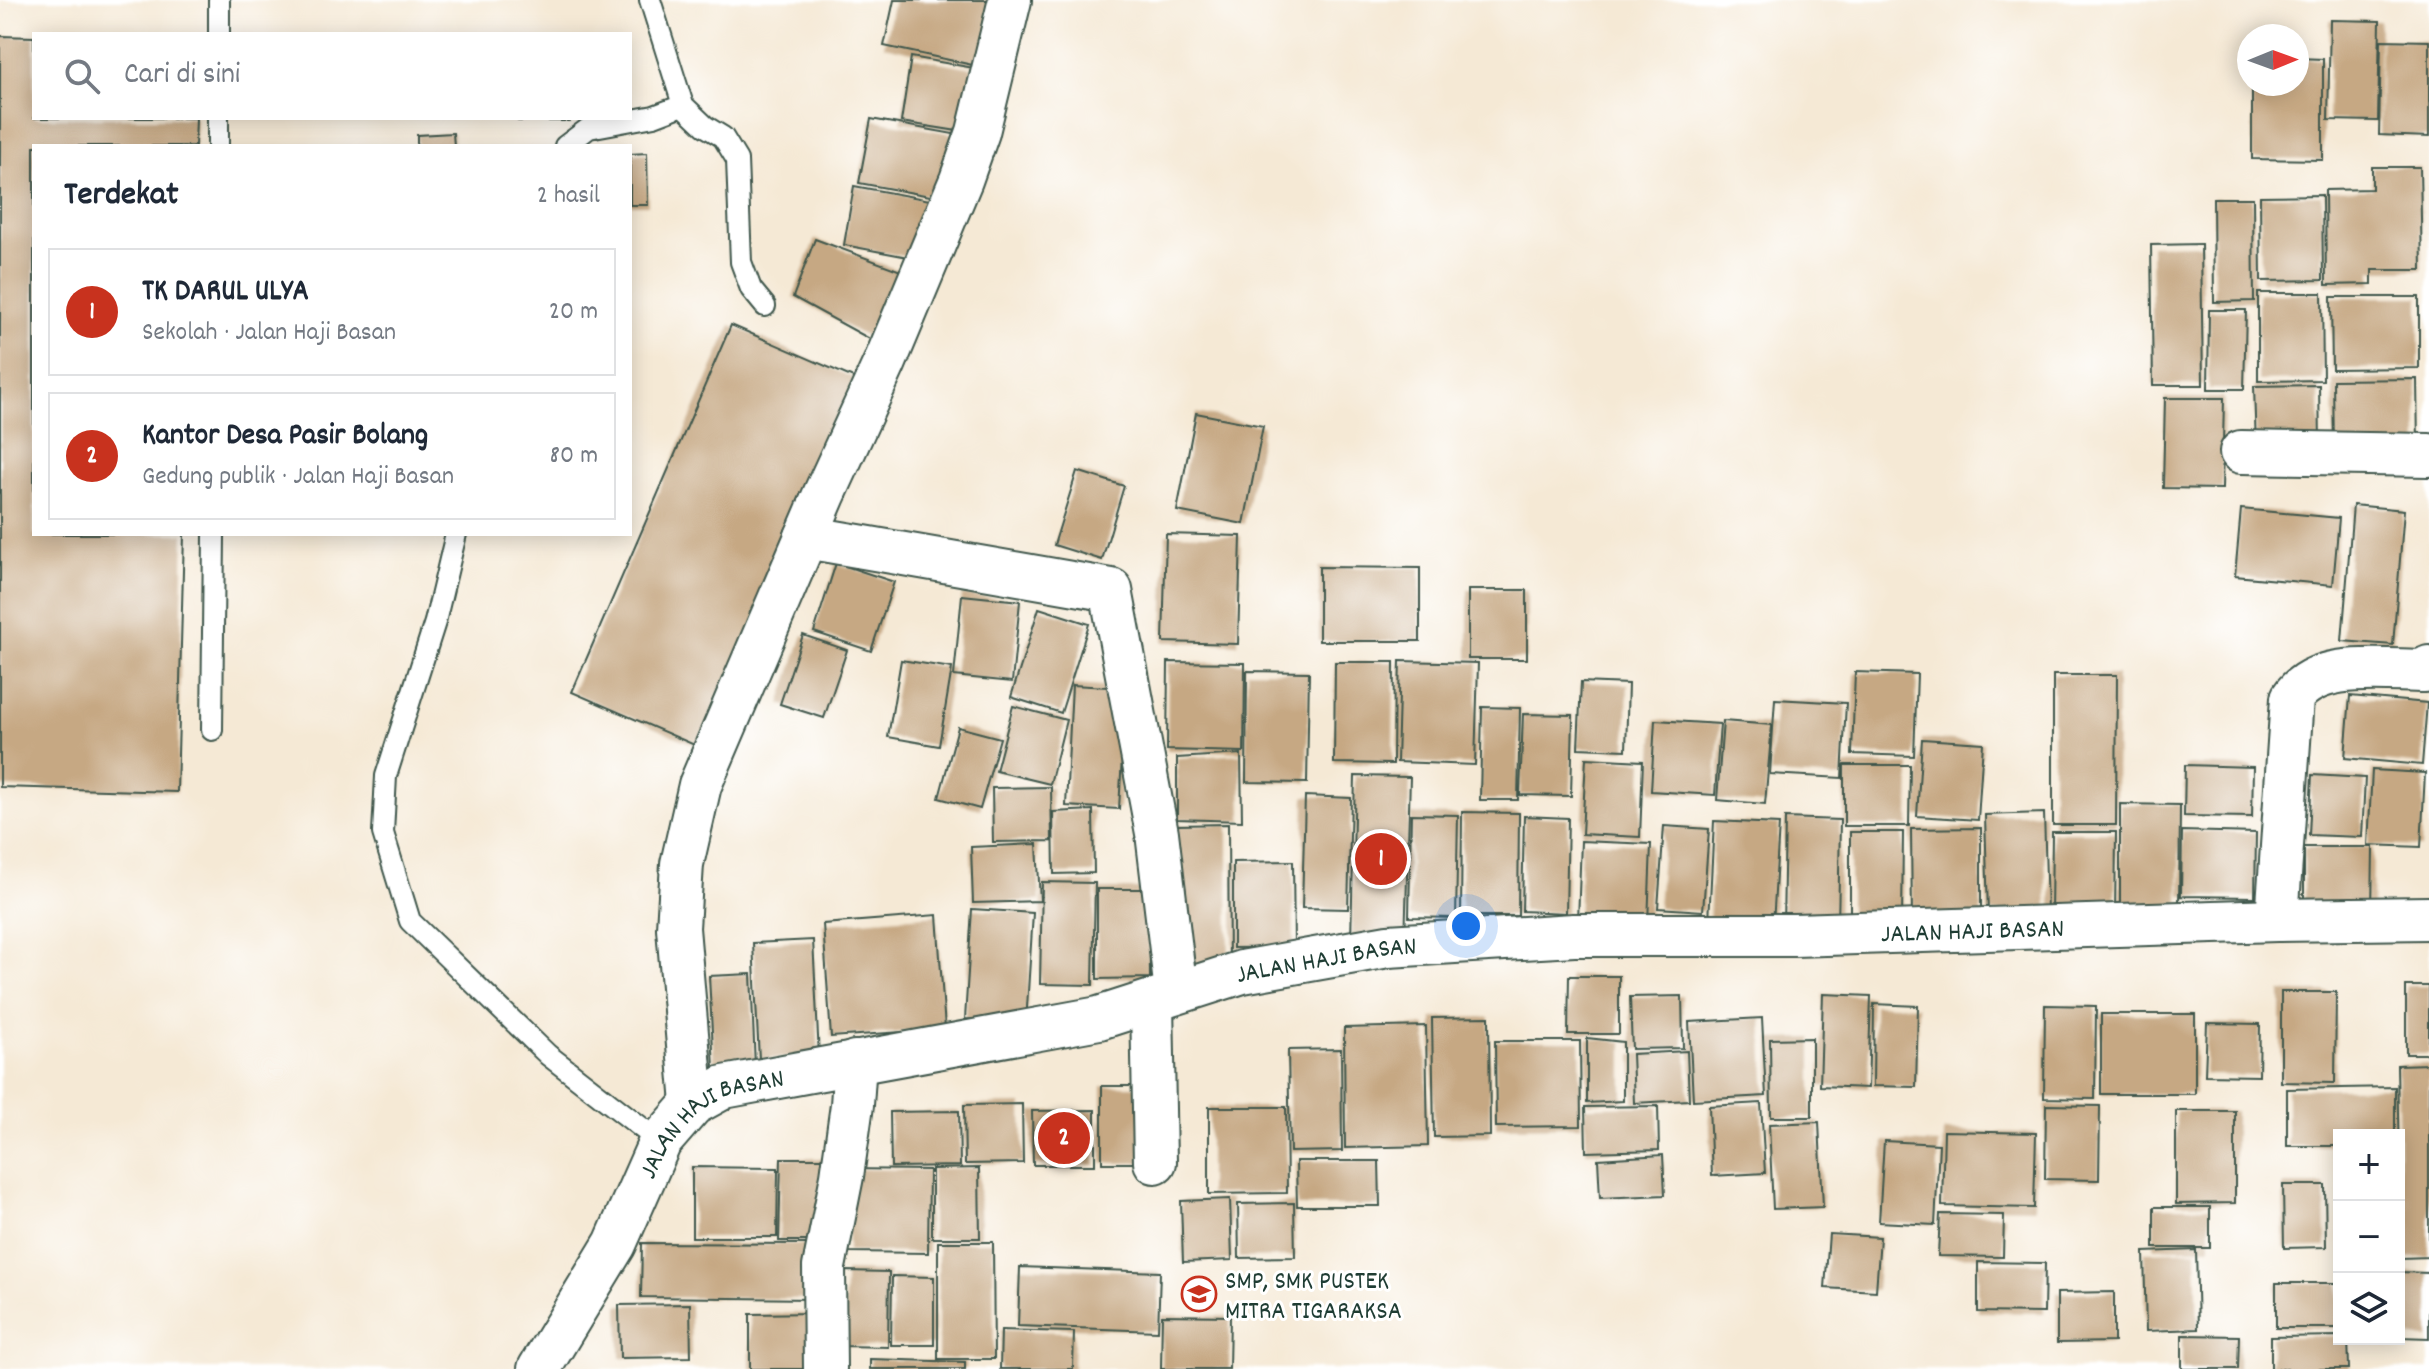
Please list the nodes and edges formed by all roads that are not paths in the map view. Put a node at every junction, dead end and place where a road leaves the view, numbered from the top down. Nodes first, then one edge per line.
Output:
1 (219, 0) edge
2 (650, 0) edge
3 (1010, 0) edge
4 (219, 32) edge
5 (683, 105) junction
6 (218, 120) edge
7 (218, 144) edge
8 (568, 144) edge
9 (765, 306) dead end
10 (2241, 452) dead end
11 (2429, 455) edge
12 (214, 536) edge
13 (456, 536) edge
14 (806, 537) junction
15 (2429, 667) edge
16 (212, 730) dead end
17 (2429, 918) edge
18 (2277, 920) junction
19 (1164, 997) junction
20 (855, 1062) junction
21 (693, 1104) junction
22 (660, 1142) junction
23 (1155, 1162) dead end
24 (539, 1369) edge
25 (825, 1369) edge

1 - 4 lane
2 - 5 lane
3 - 14 street
5 - 8 lane
5 - 9 lane
6 - 7 lane
10 - 11 street
12 - 16 lane
13 - 22 lane
14 - 19 street
14 - 21 street
15 - 18 street
17 - 18 street, JALAN HAJI BASAN
18 - 19 street, JALAN HAJI BASAN
19 - 20 street, JALAN HAJI BASAN
19 - 23 street
20 - 21 street, JALAN HAJI BASAN
20 - 25 street
21 - 22 street, JALAN HAJI BASAN
22 - 24 street, JALAN HAJI BASAN

